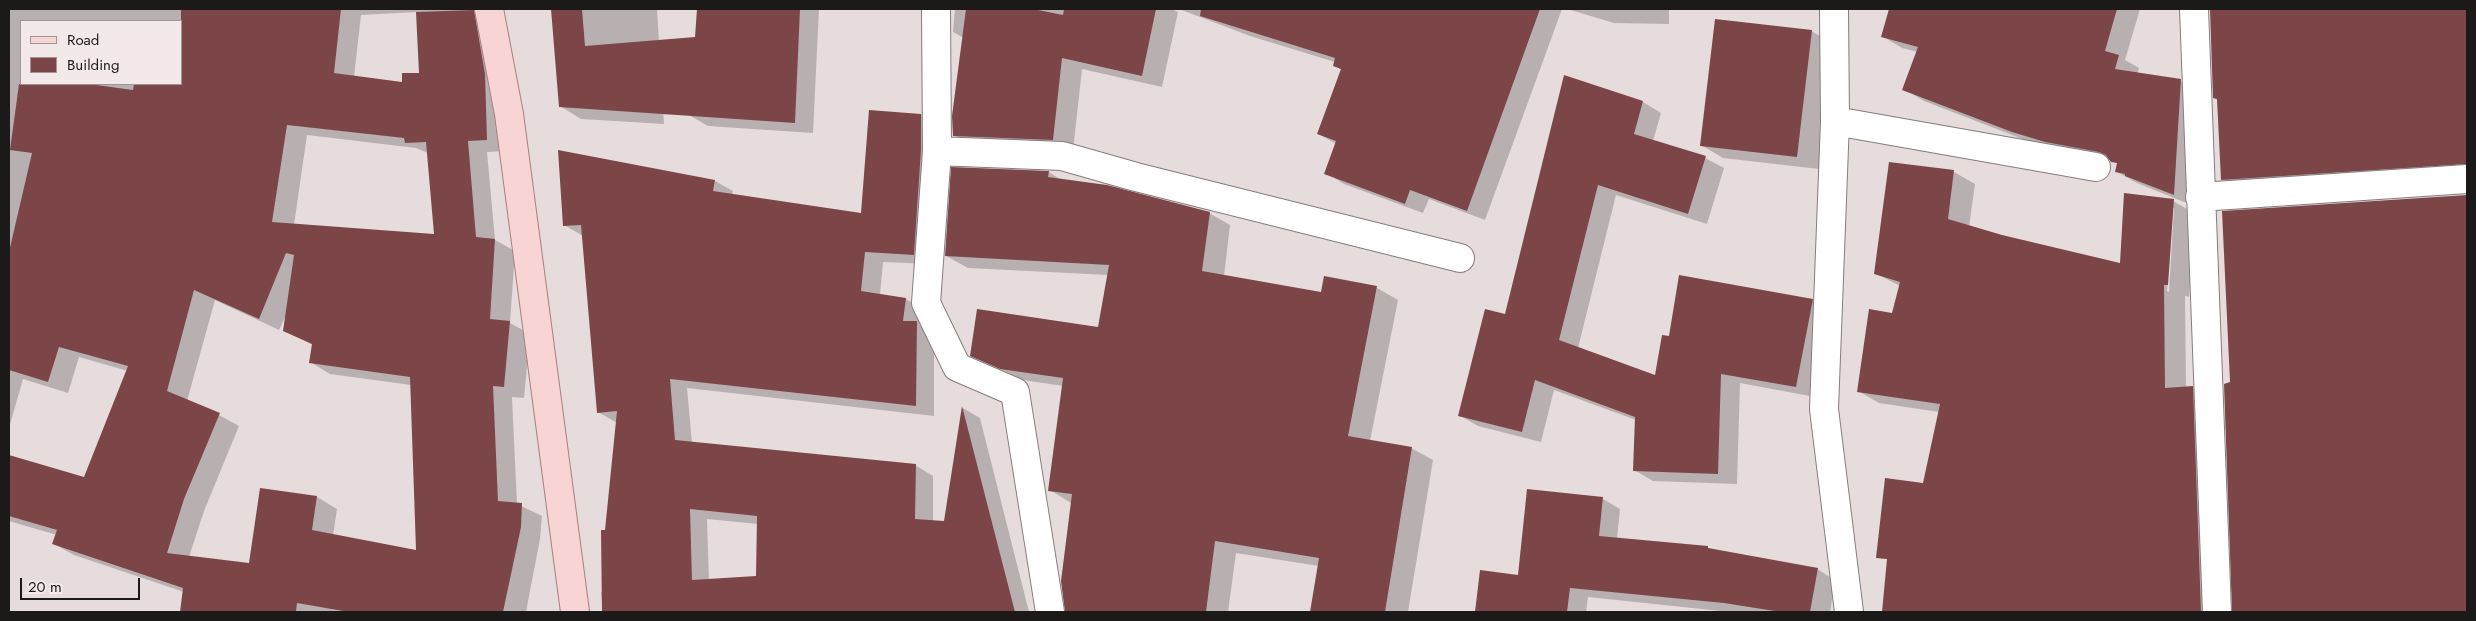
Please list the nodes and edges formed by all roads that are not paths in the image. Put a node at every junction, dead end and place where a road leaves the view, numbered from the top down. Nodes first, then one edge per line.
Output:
1 (489, 9) edge
2 (936, 9) edge
3 (1834, 9) edge
4 (2194, 9) edge
5 (1835, 121) junction
6 (937, 151) junction
7 (2096, 167) dead end
8 (2467, 179) edge
9 (2200, 196) junction
10 (1460, 258) dead end
11 (574, 612) edge
12 (1050, 612) edge
13 (1850, 612) edge
14 (2218, 612) edge

1 - 11 main road
2 - 6 street
3 - 5 street
4 - 9 street
5 - 7 street
5 - 13 street
6 - 10 street
6 - 12 street
8 - 9 street
9 - 14 street

